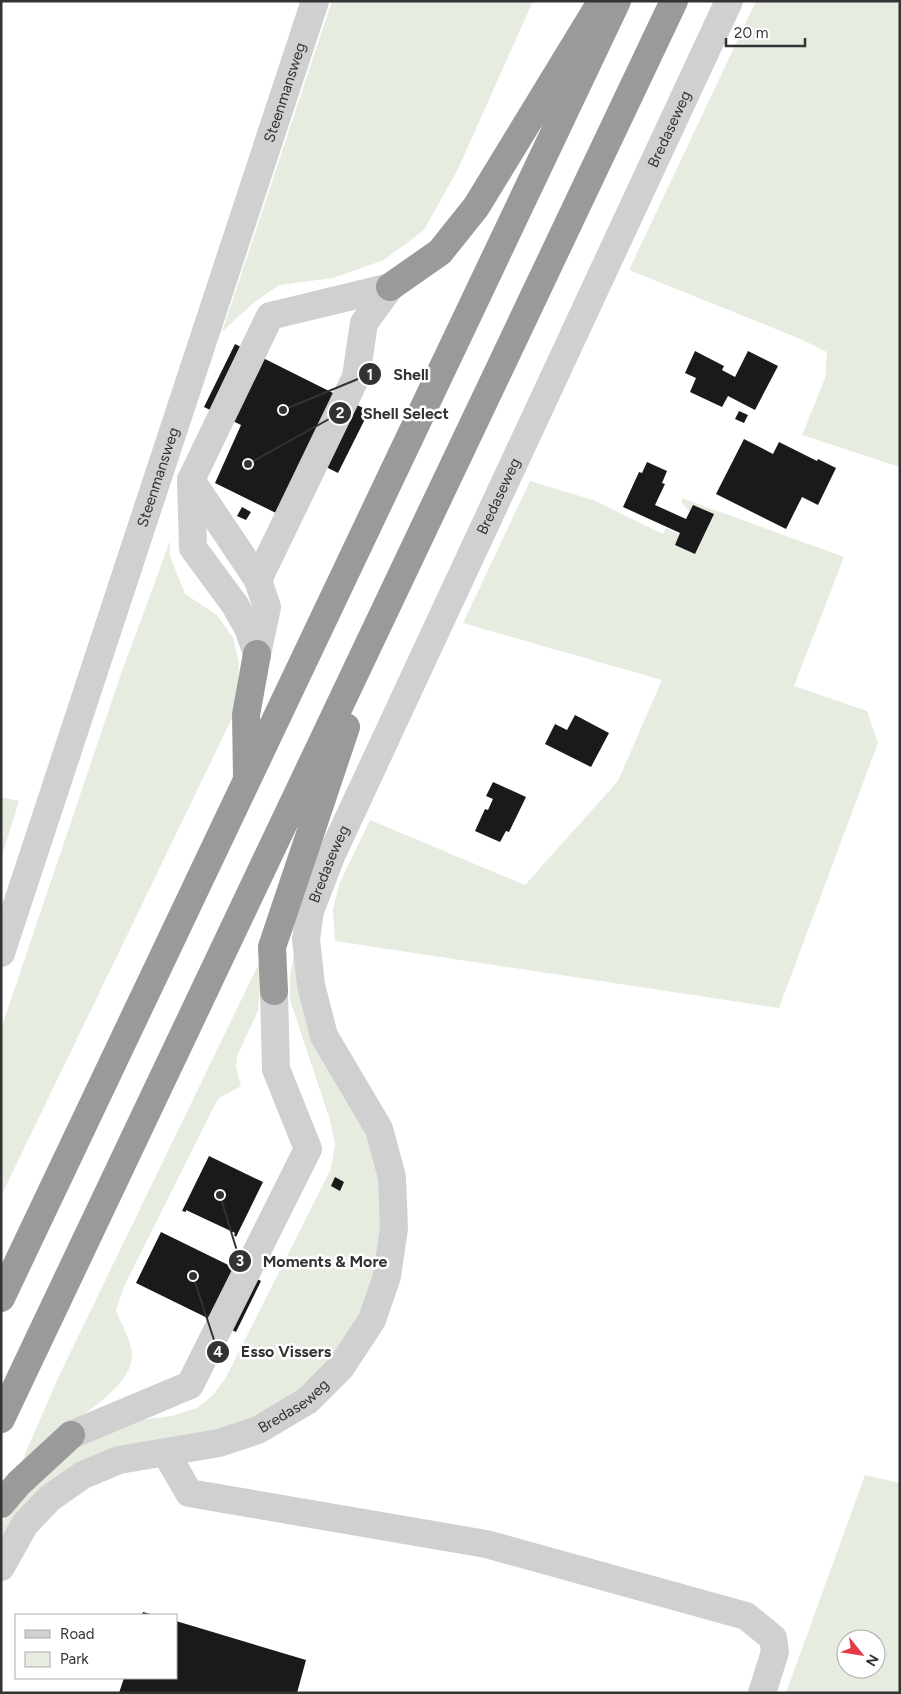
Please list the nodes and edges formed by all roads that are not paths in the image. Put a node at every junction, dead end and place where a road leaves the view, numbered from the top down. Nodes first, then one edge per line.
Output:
1 (315, 1) edge
2 (602, 1) edge
3 (617, 1) edge
4 (674, 1) edge
5 (729, 1) edge
6 (390, 287) junction
7 (192, 480) junction
8 (258, 580) junction
9 (376, 631) junction
10 (257, 654) junction
11 (247, 783) junction
12 (1, 953) edge
13 (274, 991) joint
14 (1, 1298) edge
15 (1, 1419) edge
16 (72, 1435) joint
17 (166, 1453) junction
18 (1, 1504) edge
19 (1, 1568) edge
20 (762, 1693) edge

1 - 12 street, Steenmansweg
2 - 6 highway
3 - 11 highway
4 - 9 highway
5 - 17 street, Bredaseweg
6 - 7 street
6 - 8 street
7 - 8 street
7 - 10 street
8 - 10 street
9 - 13 highway
9 - 15 highway
10 - 11 highway
11 - 14 highway
13 - 16 street
16 - 18 highway
17 - 19 street, Bredaseweg
17 - 20 street

